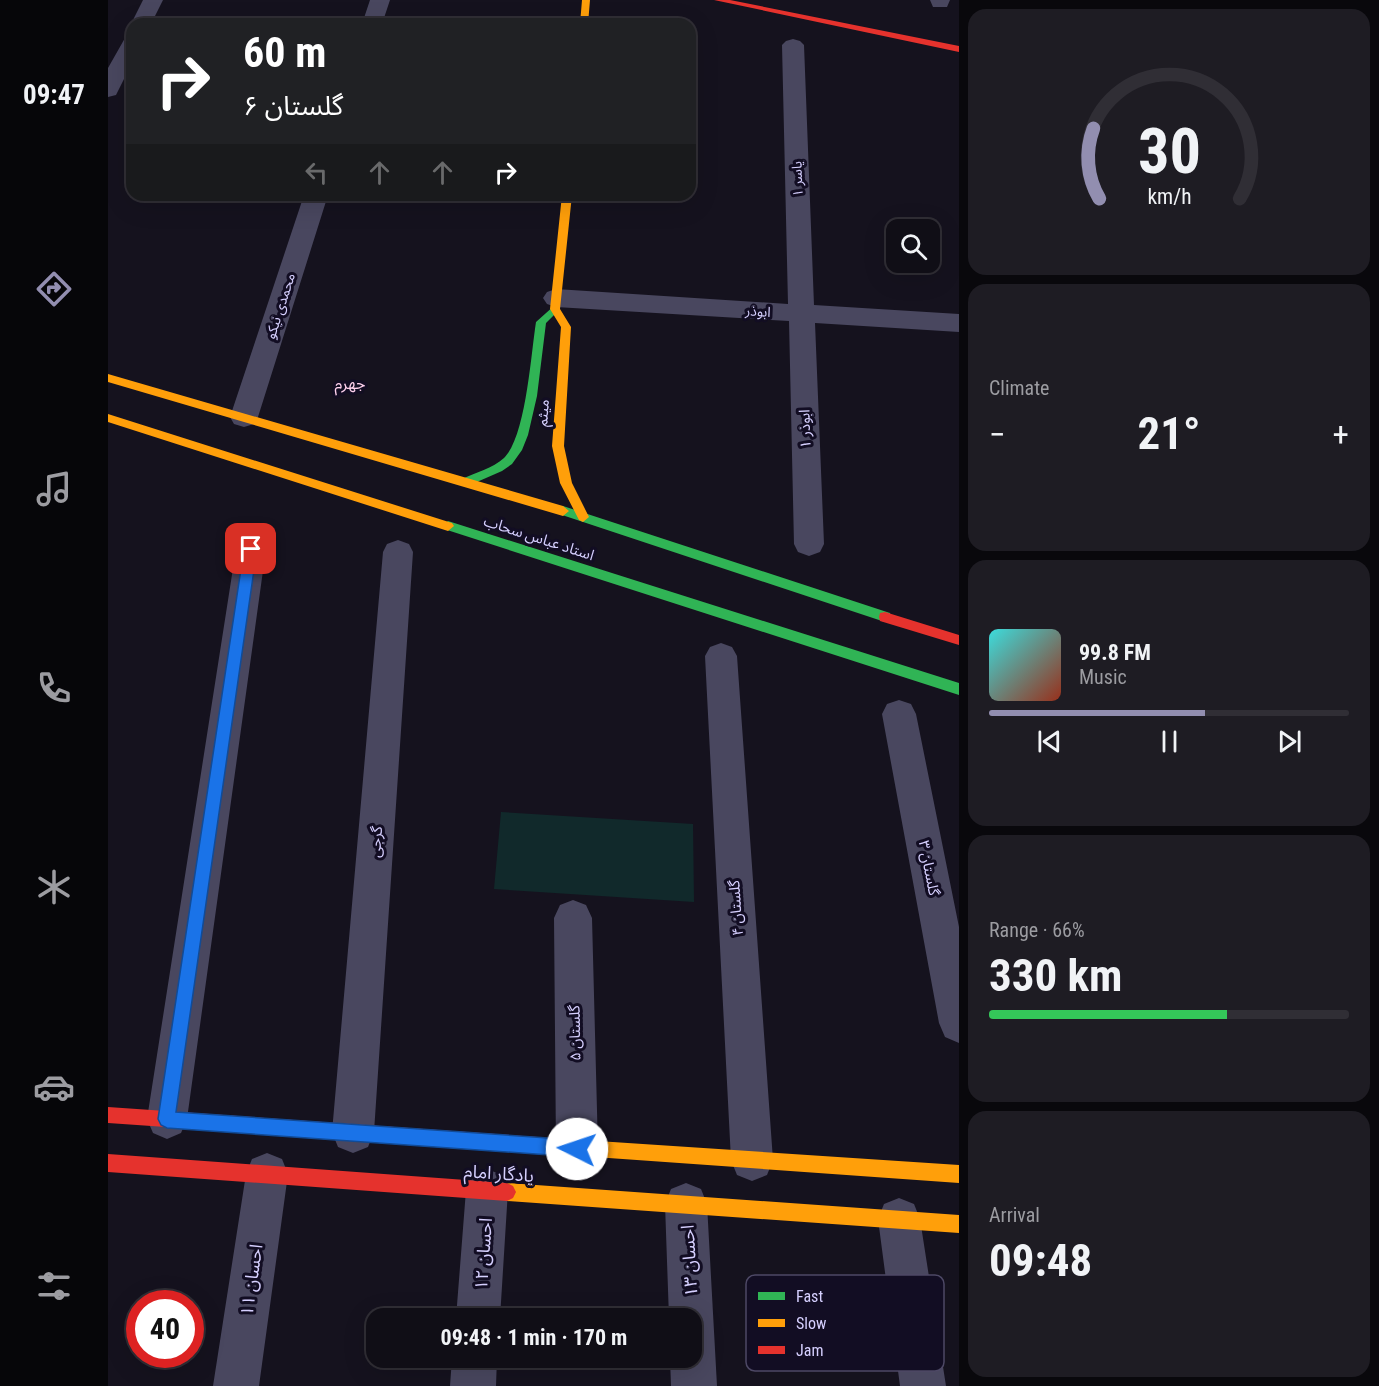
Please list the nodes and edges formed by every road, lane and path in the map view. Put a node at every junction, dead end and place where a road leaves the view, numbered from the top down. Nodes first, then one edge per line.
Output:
1 (153, 0) edge
2 (380, 0) edge
3 (586, 0) edge
4 (718, 0) edge
5 (144, 18) edge
6 (374, 18) edge
7 (584, 18) edge
8 (793, 45) dead end
9 (959, 49) edge
10 (126, 60) edge
11 (117, 87) edge
12 (314, 201) edge
13 (566, 201) edge
14 (556, 304) junction
15 (801, 314) junction
16 (959, 323) edge
17 (108, 378) edge
18 (139, 385) junction
19 (115, 412) edge
20 (244, 417) junction
21 (466, 482) junction
22 (583, 517) junction
23 (809, 544) dead end
24 (251, 549) dead end
25 (398, 552) dead end
26 (959, 640) edge
27 (721, 656) dead end
28 (959, 689) edge
29 (899, 714) dead end
30 (573, 918) dead end
31 (959, 1023) edge
32 (108, 1115) edge
33 (167, 1119) junction
34 (354, 1132) junction
35 (577, 1149) junction
36 (752, 1160) junction
37 (108, 1163) edge
38 (267, 1174) junction
39 (959, 1174) edge
40 (487, 1190) junction
41 (686, 1204) junction
42 (899, 1219) junction
43 (959, 1224) edge
44 (907, 1275) edge
45 (479, 1308) edge
46 (691, 1308) edge
47 (474, 1368) edge
48 (693, 1368) edge
49 (921, 1371) edge
50 (236, 1386) edge
51 (473, 1386) edge
52 (694, 1386) edge
53 (923, 1386) edge

1 - 5 street
2 - 6 street
3 - 7 street
4 - 9 street
8 - 15 street, یاسر ۱
10 - 11 street
12 - 20 street, محمدی نیکو
13 - 14 street, میثم
14 - 15 street, ابوذر
14 - 21 street, میثم
14 - 22 street, میثم
15 - 16 street, ابوذر
15 - 23 street, ابوذر ۱
17 - 18 street
18 - 19 street
18 - 20 street
19 - 28 street, استاد عباس سحاب
20 - 21 street
21 - 22 street
22 - 26 street
24 - 33 street
25 - 34 street, گرجی
27 - 36 street, گلستان ۴
29 - 31 street, گلستان ۳
30 - 35 street, گلستان ۵
32 - 33 street, یادگار امام
33 - 34 street, یادگار امام
34 - 35 street, یادگار امام
35 - 36 street, یادگار امام
36 - 39 street, یادگار امام
37 - 38 street, یادگار امام
38 - 40 street, یادگار امام
38 - 50 street, احسان ۱۱
40 - 41 street, یادگار امام
40 - 45 street, احسان ۱۲
41 - 42 street, یادگار امام
41 - 46 street, احسان ۱۳
42 - 43 street, یادگار امام
42 - 44 street
47 - 51 street
48 - 52 street
49 - 53 street

